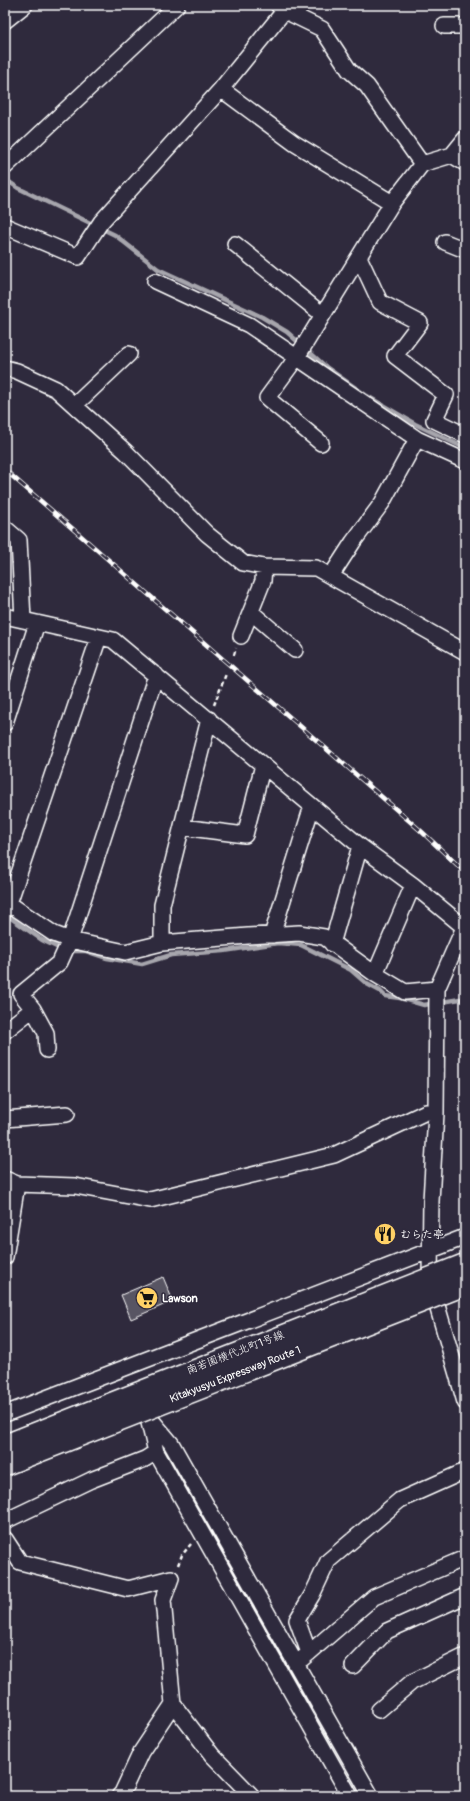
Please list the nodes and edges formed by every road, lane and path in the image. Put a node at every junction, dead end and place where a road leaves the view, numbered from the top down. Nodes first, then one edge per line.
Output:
1 (25, 5) edge
2 (177, 5) edge
3 (284, 7) edge
4 (5, 21) edge
5 (444, 26) dead end
6 (465, 26) edge
7 (221, 89) junction
8 (465, 139) edge
9 (459, 159) edge
10 (422, 164) junction
11 (5, 167) edge
12 (392, 203) junction
13 (5, 226) edge
14 (445, 242) dead end
15 (235, 244) dead end
16 (465, 250) edge
17 (359, 257) junction
18 (155, 281) dead end
19 (323, 315) junction
20 (129, 354) dead end
21 (297, 357) junction
22 (5, 368) edge
23 (75, 405) junction
24 (465, 435) edge
25 (417, 438) junction
26 (321, 443) dead end
27 (465, 461) edge
28 (5, 528) edge
29 (264, 567) junction
30 (331, 576) junction
31 (251, 612) junction
32 (5, 616) edge
33 (30, 622) junction
34 (241, 636) dead end
35 (99, 637) junction
36 (295, 650) dead end
37 (465, 652) edge
38 (226, 674) dead end
39 (156, 675) junction
40 (209, 719) junction
41 (5, 723) edge
42 (263, 765) junction
43 (312, 806) junction
44 (182, 827) junction
45 (360, 846) junction
46 (413, 885) junction
47 (6, 906) edge
48 (465, 926) edge
49 (272, 935) junction
50 (162, 943) junction
51 (332, 944) junction
52 (66, 949) junction
53 (375, 974) junction
54 (437, 989) junction
55 (33, 1009) junction
56 (5, 1031) edge
57 (46, 1050) dead end
58 (436, 1113) junction
59 (66, 1114) dead end
60 (5, 1119) edge
61 (11, 1182) edge
62 (465, 1237) edge
63 (431, 1250) junction
64 (5, 1257) edge
65 (465, 1262) edge
66 (465, 1265) edge
67 (430, 1276) junction
68 (465, 1284) edge
69 (465, 1291) edge
70 (436, 1302) junction
71 (134, 1392) junction
72 (465, 1402) edge
73 (5, 1414) edge
74 (147, 1414) junction
75 (5, 1442) edge
76 (5, 1446) edge
77 (156, 1452) junction
78 (5, 1464) edge
79 (5, 1469) edge
80 (465, 1471) edge
81 (5, 1521) edge
82 (200, 1532) junction
83 (5, 1539) edge
84 (465, 1558) edge
85 (172, 1578) junction
86 (465, 1596) edge
87 (309, 1653) junction
88 (465, 1656) edge
89 (297, 1663) junction
90 (353, 1666) dead end
91 (173, 1704) junction
92 (379, 1710) dead end
93 (119, 1796) edge
94 (252, 1796) edge
95 (350, 1796) edge
96 (371, 1796) edge

1 - 4 street
2 - 11 street
3 - 7 street
3 - 10 street
5 - 6 street
7 - 12 street
7 - 13 street
8 - 9 street
9 - 10 street
10 - 12 street
12 - 17 street
14 - 16 street
15 - 19 street
17 - 19 street
17 - 24 street
18 - 21 street
19 - 21 street
20 - 23 street
21 - 25 street
21 - 26 street
22 - 23 street
23 - 29 street
25 - 27 street
25 - 30 street
28 - 33 street
29 - 30 street
29 - 31 street
30 - 37 street
31 - 34 street
31 - 36 street
32 - 33 street
33 - 35 street
33 - 41 street
35 - 39 street
35 - 47 street
38 - 40 path
39 - 40 street
39 - 52 street
40 - 42 street
40 - 44 street
42 - 43 street
42 - 44 street
43 - 45 street
43 - 49 street
44 - 50 street
45 - 46 street
45 - 51 street
46 - 48 street
46 - 53 street
47 - 52 street
48 - 54 street
49 - 50 street
49 - 51 street
50 - 52 street
51 - 53 street
52 - 55 street
53 - 54 street
54 - 58 street
55 - 56 street
55 - 57 street
58 - 61 street
58 - 63 street
59 - 60 street
61 - 64 street
62 - 63 street
63 - 67 street
63 - 73 street
65 - 67 street, 南若園横代北町1号線
66 - 76 highway, Kitakyusyu Expressway Route 1, bridge
67 - 70 street
67 - 71 street, 南若園横代北町1号線
68 - 78 highway, Kitakyusyu Expressway Route 1, bridge
69 - 70 street
70 - 72 street
70 - 74 street
71 - 74 street
71 - 75 street, 南若園横代北町1号線
74 - 77 street
74 - 79 street
74 - 89 street
77 - 81 street
77 - 82 street
80 - 87 street
82 - 85 path
82 - 95 street
83 - 85 street
84 - 87 street
85 - 91 street
86 - 90 street
87 - 89 street
88 - 92 street
89 - 96 street
91 - 93 street
91 - 94 street

